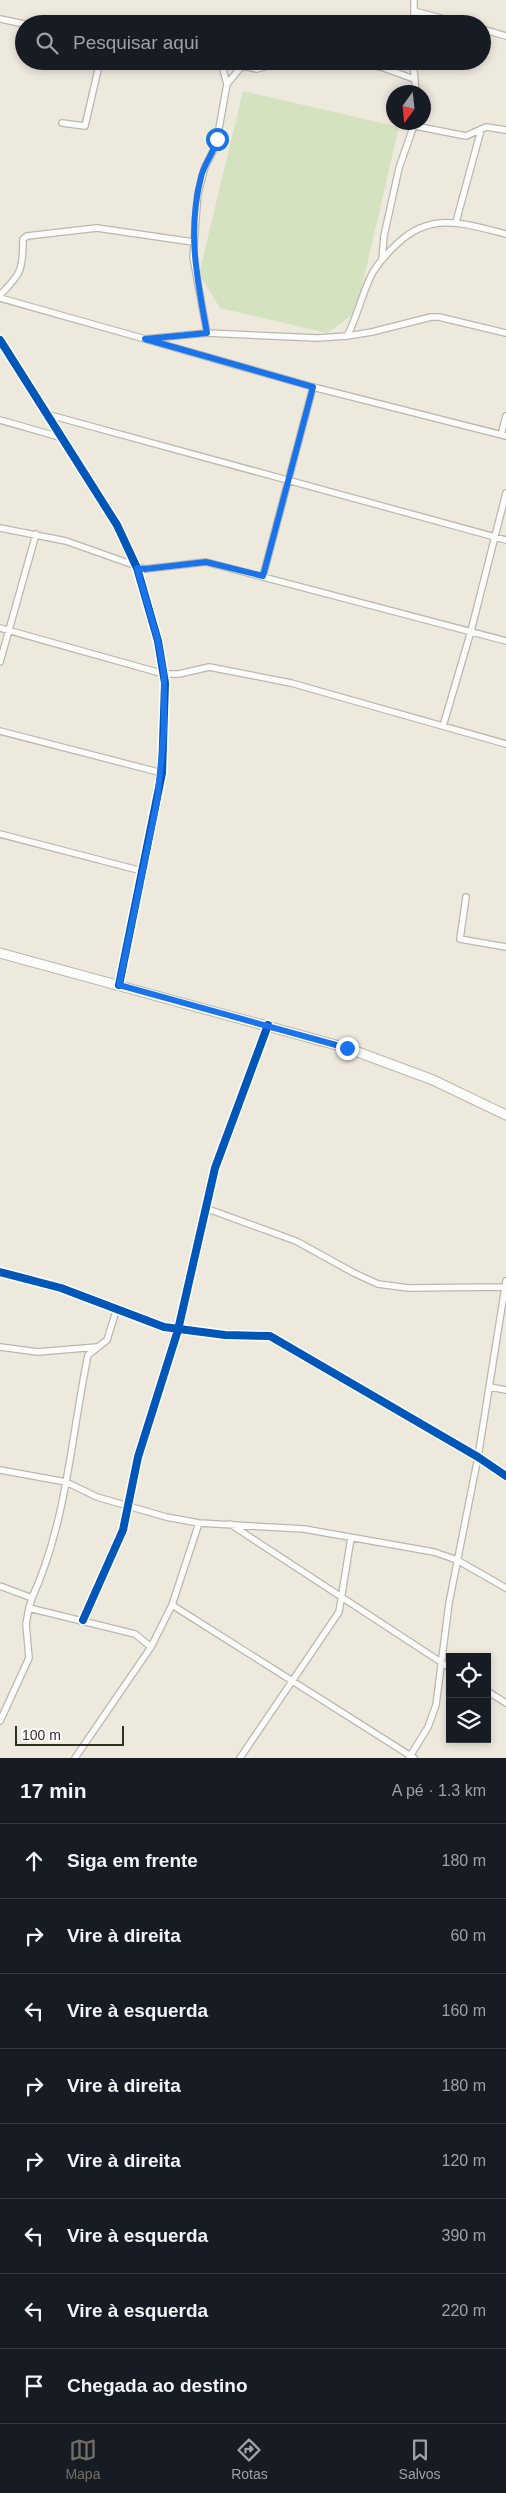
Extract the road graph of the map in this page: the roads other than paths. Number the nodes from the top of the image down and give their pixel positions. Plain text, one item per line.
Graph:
1 (414, 0) edge
2 (414, 11) junction
3 (414, 15) edge
4 (429, 15) edge
5 (0, 19) edge
6 (15, 22) edge
7 (491, 32) edge
8 (506, 36) edge
9 (98, 70) edge
10 (222, 70) edge
11 (239, 70) edge
12 (391, 70) edge
13 (414, 70) edge
14 (414, 79) junction
15 (227, 84) junction
16 (415, 85) edge
17 (62, 123) dead end
18 (431, 128) edge
19 (413, 130) edge
20 (481, 130) junction
21 (506, 130) edge
22 (456, 222) junction
23 (506, 234) edge
24 (193, 242) junction
25 (382, 259) junction
26 (0, 296) edge
27 (207, 333) junction
28 (506, 333) edge
29 (347, 336) junction
30 (145, 339) junction
31 (0, 340) edge
32 (313, 387) junction
33 (46, 414) junction
34 (506, 416) edge
35 (0, 420) edge
36 (504, 435) edge
37 (62, 438) junction
38 (290, 480) junction
39 (506, 493) edge
40 (0, 528) edge
41 (36, 534) junction
42 (495, 537) junction
43 (506, 540) edge
44 (137, 568) junction
45 (263, 576) junction
46 (0, 628) edge
47 (8, 630) junction
48 (471, 631) junction
49 (506, 641) edge
50 (0, 662) edge
51 (164, 674) junction
52 (442, 726) junction
53 (0, 731) edge
54 (506, 744) edge
55 (162, 773) junction
56 (0, 834) edge
57 (142, 871) junction
58 (466, 897) dead end
59 (506, 947) edge
60 (0, 953) edge
61 (119, 985) junction
62 (268, 1025) junction
63 (506, 1116) edge
64 (205, 1208) junction
65 (0, 1272) edge
66 (506, 1284) edge
67 (116, 1308) junction
68 (178, 1330) junction
69 (0, 1347) edge
70 (99, 1347) junction
71 (490, 1387) junction
72 (506, 1390) edge
73 (478, 1457) junction
74 (0, 1470) edge
75 (506, 1476) edge
76 (66, 1482) junction
77 (128, 1508) junction
78 (199, 1523) junction
79 (229, 1523) junction
80 (351, 1538) junction
81 (457, 1560) junction
82 (0, 1586) edge
83 (506, 1588) edge
84 (32, 1598) junction
85 (343, 1598) junction
86 (172, 1605) junction
87 (29, 1608) junction
88 (84, 1620) junction
89 (151, 1647) junction
90 (442, 1663) junction
91 (446, 1666) edge
92 (292, 1681) junction
93 (491, 1694) edge
94 (506, 1703) edge
95 (0, 1721) edge
96 (411, 1757) edge
97 (75, 1758) edge
98 (240, 1758) edge

1 - 2 street
2 - 3 street
2 - 4 street
5 - 6 street
7 - 8 street
9 - 17 street
10 - 15 street
11 - 15 street
12 - 14 street
13 - 14 street
14 - 16 street
15 - 24 street
18 - 20 street
19 - 25 street
20 - 21 street
20 - 22 street
22 - 23 street
22 - 25 street
24 - 26 street
24 - 27 street
25 - 29 street
26 - 30 street
27 - 29 street
27 - 30 street
28 - 29 street
30 - 32 street
31 - 33 street
32 - 36 street
32 - 38 street
33 - 37 street
33 - 38 street
34 - 36 street
35 - 37 street
37 - 44 street
38 - 42 street
38 - 45 street
39 - 42 street
40 - 41 street
41 - 44 street
41 - 47 street
42 - 43 street
42 - 48 street
44 - 45 street
44 - 51 street
45 - 48 street
46 - 47 street
47 - 50 street
47 - 51 street
48 - 49 street
48 - 52 street
51 - 52 street
51 - 55 street
52 - 54 street
53 - 55 street
55 - 57 street
56 - 57 street
57 - 61 street
58 - 59 street
60 - 61 main road
61 - 62 main road
62 - 63 main road
62 - 64 street
64 - 66 street
64 - 68 street
65 - 67 street
66 - 71 street
67 - 68 street
67 - 70 street
68 - 73 street
68 - 77 street
69 - 70 street
70 - 76 street
71 - 72 street
71 - 73 street
73 - 75 street
73 - 81 street
74 - 76 street
76 - 77 street
76 - 84 street
77 - 78 street
77 - 88 street
78 - 79 street
78 - 86 street
79 - 80 street
79 - 85 street
80 - 81 street
80 - 85 street
81 - 83 street
81 - 90 street
82 - 84 street
84 - 87 street
85 - 90 street
85 - 92 street
86 - 89 street
86 - 92 street
87 - 88 street
87 - 95 street
88 - 89 street
89 - 97 street
90 - 91 street
90 - 96 street
92 - 96 street
92 - 98 street
93 - 94 street

